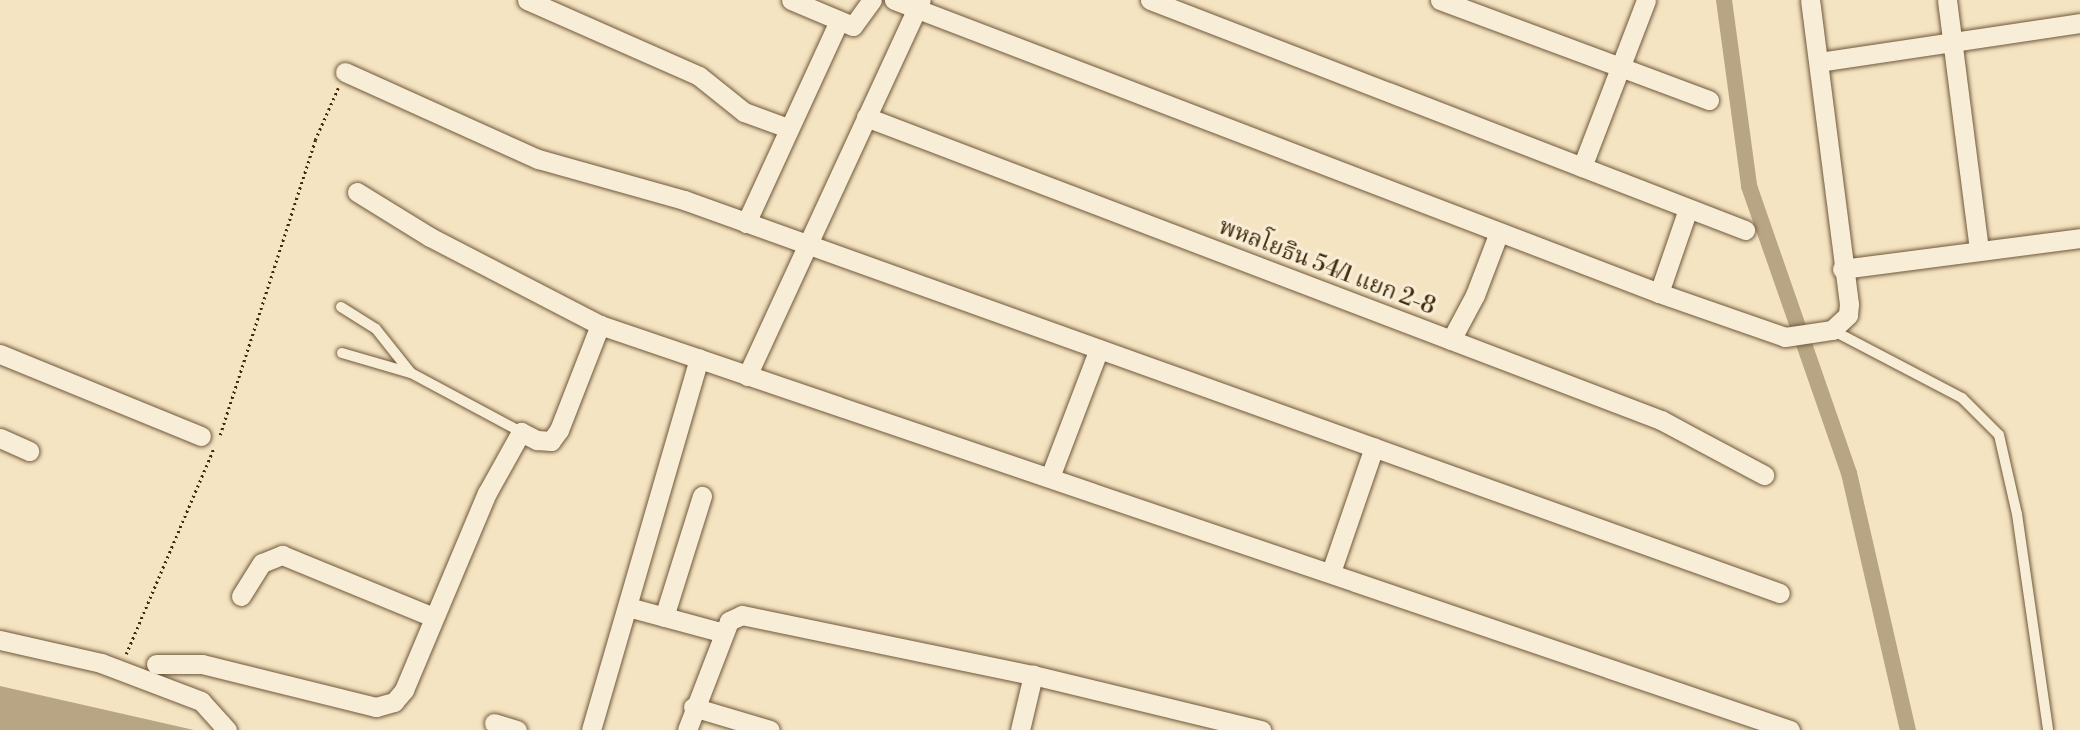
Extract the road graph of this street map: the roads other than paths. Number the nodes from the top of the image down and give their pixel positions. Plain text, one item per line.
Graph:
1 (527, 0) edge
2 (872, 0) edge
3 (894, 0) edge
4 (1150, 0) edge
5 (1440, 0) edge
6 (1646, 0) edge
7 (1810, 0) edge
8 (1947, 0) edge
9 (801, 2) edge
10 (918, 5) edge
11 (838, 23) junction
12 (2080, 23) edge
13 (1951, 43) junction
14 (1819, 62) junction
15 (1619, 68) junction
16 (345, 72) road end
17 (1709, 100) dead end
18 (866, 117) junction
19 (788, 128) junction
20 (1582, 167) junction
21 (358, 192) dead end
22 (1688, 209) junction
23 (746, 223) junction
24 (1745, 230) dead end
25 (1499, 232) junction
26 (2080, 238) edge
27 (807, 245) junction
28 (1979, 251) junction
29 (1842, 269) junction
30 (1659, 293) junction
31 (341, 307) dead end
32 (600, 325) junction
33 (1823, 332) junction
34 (1451, 340) junction
35 (1100, 349) junction
36 (342, 353) dead end
37 (0, 354) edge
38 (699, 358) junction
39 (411, 373) junction
40 (747, 376) junction
41 (521, 432) junction
42 (201, 436) dead end
43 (0, 438) edge
44 (1374, 447) junction
45 (29, 451) dead end
46 (1764, 475) dead end
47 (1050, 477) junction
48 (702, 496) dead end
49 (1331, 572) junction
50 (1780, 593) dead end
51 (241, 596) dead end
52 (628, 607) junction
53 (433, 617) junction
54 (664, 617) junction
55 (724, 633) junction
56 (0, 640) edge
57 (156, 664) dead end
58 (1033, 675) junction
59 (693, 707) junction
60 (494, 723) dead end
61 (596, 729) edge
62 (227, 730) edge
63 (517, 730) edge
64 (687, 730) edge
65 (770, 730) edge
66 (1020, 730) edge
67 (1261, 730) edge
68 (1790, 730) edge
69 (2048, 730) edge

1 - 19 street
2 - 11 street
3 - 10 street
4 - 20 street
5 - 15 street
6 - 15 street
7 - 14 street
8 - 13 street
9 - 11 street
10 - 18 street
10 - 25 street
11 - 19 street
12 - 13 street
13 - 14 street
13 - 28 street
14 - 29 street
15 - 17 street
15 - 20 street
16 - 23 street
18 - 27 street
18 - 34 street, พหลโยธิน 54/1 แยก 2-8
19 - 23 street
20 - 22 street
21 - 32 street
22 - 24 street
22 - 30 street
23 - 27 street
25 - 30 street
25 - 34 street
26 - 28 street
27 - 35 street
27 - 40 street
28 - 29 street
29 - 33 street
30 - 33 street
31 - 39 lane
32 - 38 street
32 - 41 street
33 - 69 lane
34 - 46 street, พหลโยธิน 54/1 แยก 2-8
35 - 44 street
35 - 47 street
36 - 39 lane
37 - 42 street
38 - 40 street
38 - 52 street
39 - 41 lane
40 - 47 street
41 - 53 street
43 - 45 street
44 - 49 street
44 - 50 street
47 - 49 street
48 - 54 street
49 - 68 street
51 - 53 street
52 - 54 street
52 - 61 street
53 - 57 street
54 - 55 street
55 - 58 street
55 - 59 street
56 - 62 street
58 - 66 street
58 - 67 street
59 - 64 street
59 - 65 street
60 - 63 street

